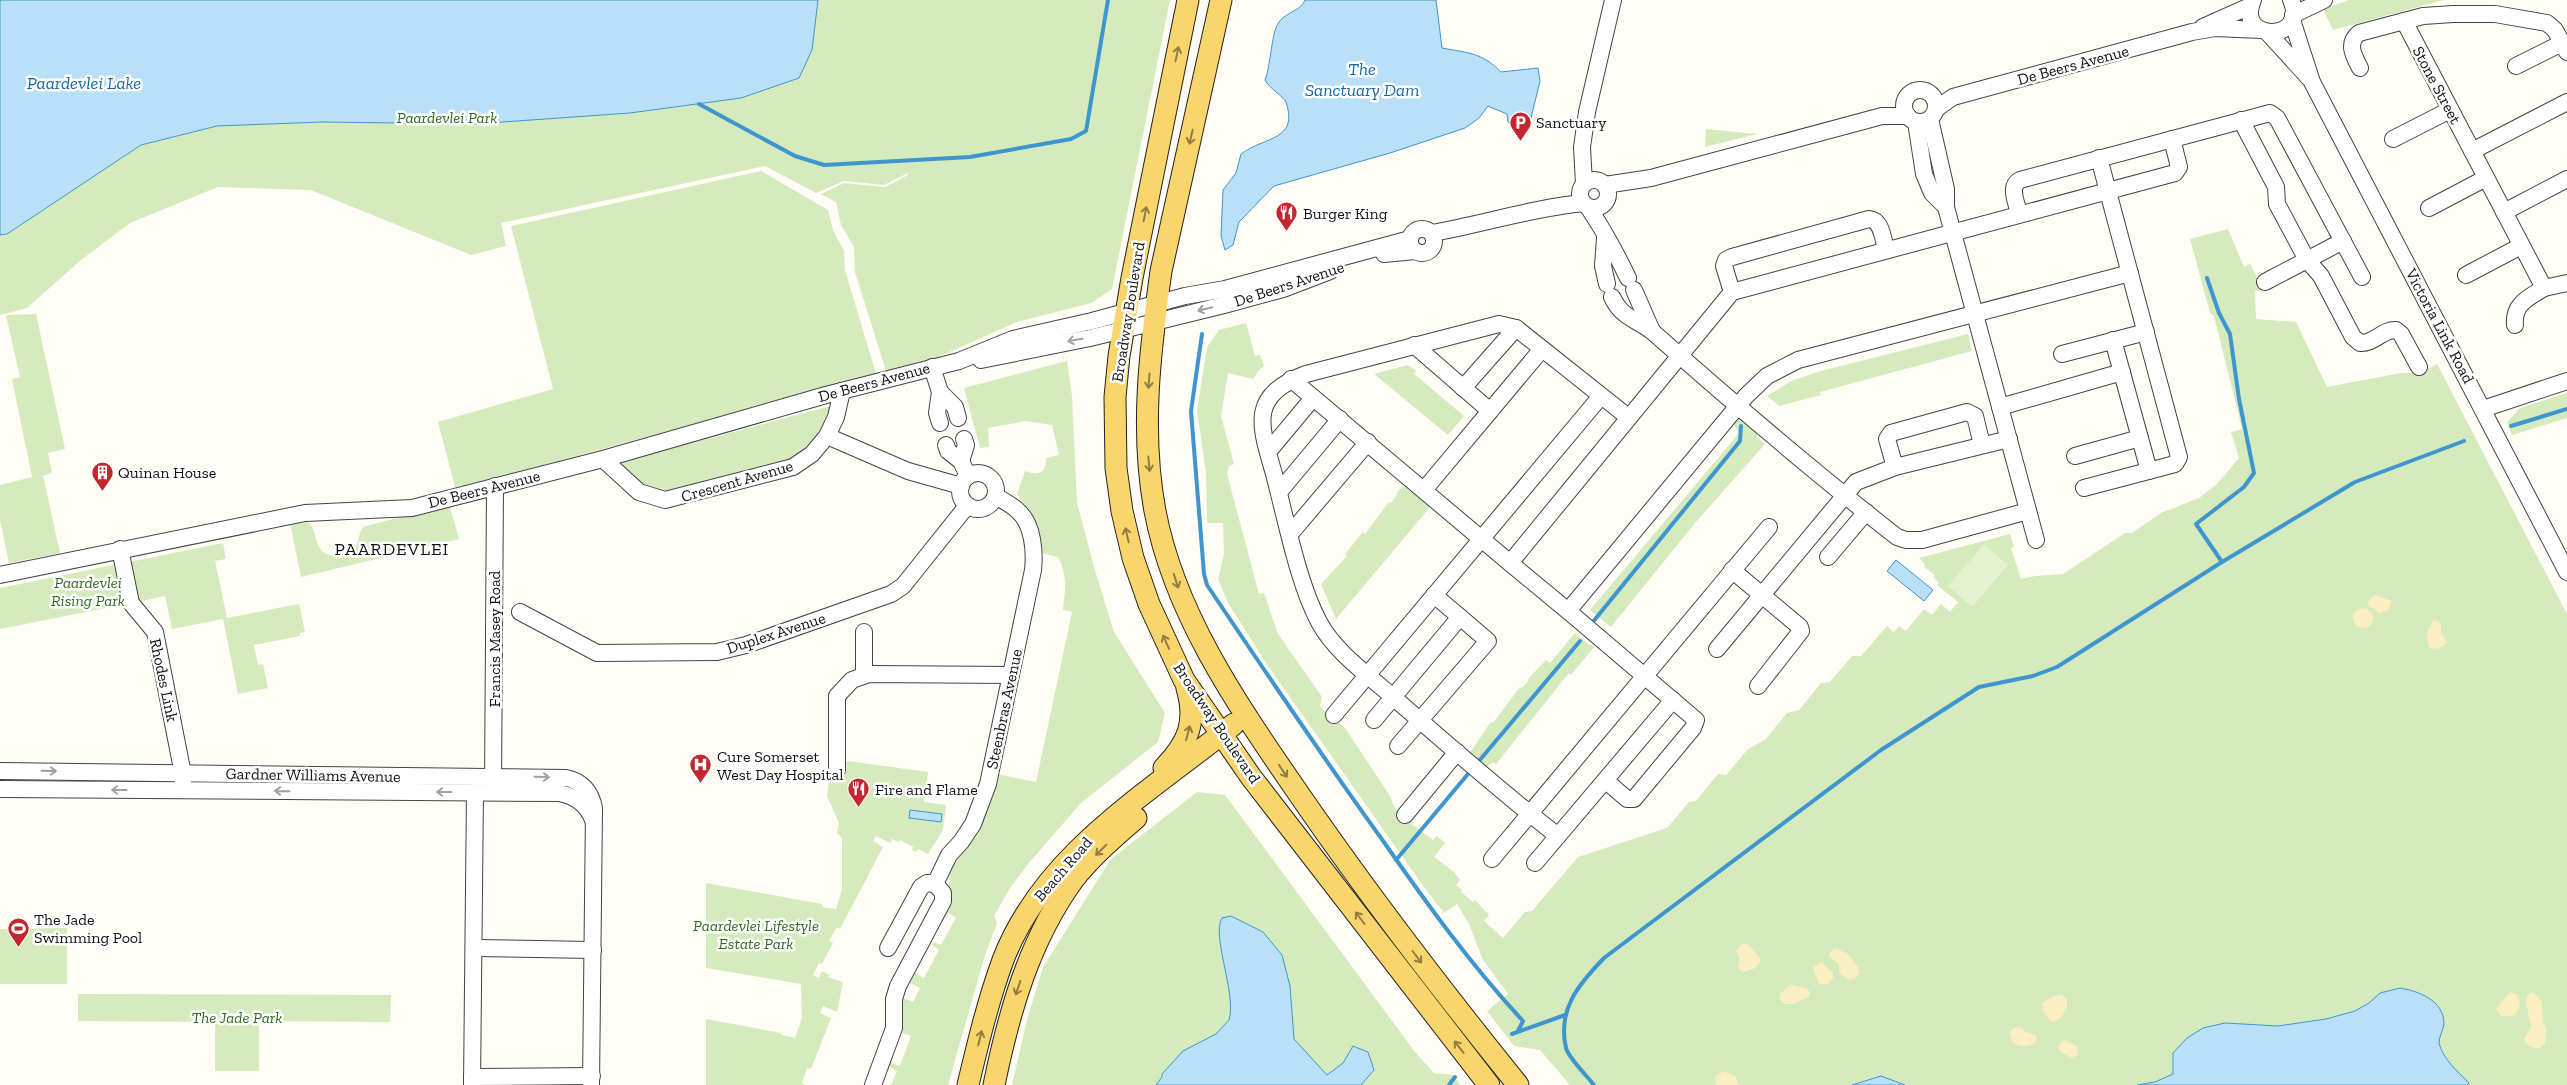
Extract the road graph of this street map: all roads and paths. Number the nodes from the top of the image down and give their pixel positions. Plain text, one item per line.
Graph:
1 (1188, 0) edge
2 (1221, 0) edge
3 (1613, 0) edge
4 (2324, 0) edge
5 (2251, 3) edge
6 (2292, 12) edge
7 (2404, 21) junction
8 (2265, 31) junction
9 (2192, 32) junction
10 (2565, 47) edge
11 (2516, 66) dead end
12 (2360, 68) dead end
13 (2312, 82) junction
14 (1930, 93) junction
15 (1953, 97) junction
16 (2567, 102) edge
17 (2450, 110) junction
18 (1919, 114) junction
19 (2241, 120) junction
20 (2172, 139) junction
21 (2393, 139) dead end
22 (2472, 151) junction
23 (2099, 158) junction
24 (2486, 178) junction
25 (2565, 184) edge
26 (2108, 190) junction
27 (1594, 194) junction
28 (2428, 208) dead end
29 (2504, 212) junction
30 (2019, 214) junction
31 (1953, 232) junction
32 (1604, 233) junction
33 (2343, 241) junction
34 (1412, 245) junction
35 (2521, 246) junction
36 (1886, 250) junction
37 (2306, 260) junction
38 (2130, 273) junction
39 (2466, 275) dead end
40 (2362, 277) dead end
41 (2265, 282) dead end
42 (2567, 283) edge
43 (2544, 288) junction
44 (1732, 292) junction
45 (1156, 312) junction
46 (1975, 314) junction
47 (1124, 321) junction
48 (2514, 325) dead end
49 (1516, 328) junction
50 (1652, 331) junction
51 (2146, 332) junction
52 (2113, 340) junction
53 (1414, 345) junction
54 (1542, 349) junction
55 (2062, 354) dead end
56 (1678, 356) junction
57 (932, 367) junction
58 (2419, 367) dead end
59 (2122, 372) junction
60 (1291, 379) junction
61 (2567, 381) edge
62 (1463, 388) junction
63 (842, 391) junction
64 (940, 392) junction
65 (1601, 396) junction
66 (1313, 398) junction
67 (1738, 406) junction
68 (2000, 407) junction
69 (2483, 409) junction
70 (1490, 411) junction
71 (1628, 417) junction
72 (958, 418) dead end
73 (1340, 419) junction
74 (940, 423) dead end
75 (827, 436) junction
76 (2140, 438) junction
77 (964, 439) dead end
78 (2009, 439) junction
79 (1368, 442) junction
80 (946, 445) dead end
81 (1982, 445) junction
82 (1268, 452) junction
83 (2075, 456) dead end
84 (603, 459) junction
85 (961, 461) junction
86 (1895, 467) junction
87 (2149, 471) junction
88 (964, 481) junction
89 (495, 486) junction
90 (2084, 488) dead end
91 (1424, 490) junction
92 (1279, 492) junction
93 (1844, 495) junction
94 (996, 496) junction
95 (967, 506) junction
96 (2028, 511) junction
97 (1866, 512) junction
98 (1769, 527) dead end
99 (1290, 534) junction
100 (1482, 538) junction
101 (2036, 540) dead end
102 (120, 549) junction
103 (1828, 557) dead end
104 (1510, 562) junction
105 (1732, 570) junction
106 (2567, 572) edge
107 (0, 575) edge
108 (1434, 595) junction
109 (1762, 595) junction
110 (1568, 611) junction
111 (520, 612) dead end
112 (1460, 617) junction
113 (864, 632) dead end
114 (1717, 650) dead end
115 (864, 675) junction
116 (1012, 675) junction
117 (1367, 675) junction
118 (1645, 676) junction
119 (1184, 680) junction
120 (1758, 686) dead end
121 (1393, 697) junction
122 (1673, 700) junction
123 (1334, 715) dead end
124 (1374, 720) dead end
125 (1420, 721) junction
126 (1251, 723) junction
127 (1227, 740) junction
128 (1398, 746) dead end
129 (1457, 752) junction
130 (837, 770) dead end
131 (0, 771) edge
132 (1606, 781) junction
133 (183, 782) junction
134 (493, 785) junction
135 (1153, 788) junction
136 (0, 789) edge
137 (474, 792) junction
138 (1405, 814) dead end
139 (1530, 814) junction
140 (1558, 836) junction
141 (1492, 859) dead end
142 (1535, 863) dead end
143 (935, 884) junction
144 (474, 948) junction
145 (888, 948) dead end
146 (593, 950) junction
147 (592, 1080) edge
148 (472, 1081) edge
149 (873, 1085) edge
150 (968, 1085) edge
151 (994, 1085) edge
152 (1489, 1085) edge
153 (1518, 1085) edge

47 -> 1 main road, Broadway Boulevard
2 -> 45 main road, Broadway Boulevard
3 - 27 street
4 - 6 street
5 - 8 street, Victoria Link Road
5 - 9 street, De Beers Avenue
6 - 8 street
6 - 13 street, Victoria Link Road
7 - 10 street
7 - 12 street
7 - 17 street, Stone Street
8 - 9 street, De Beers Avenue
8 - 13 street, Victoria Link Road
9 - 15 street, De Beers Avenue
10 - 11 street
13 - 69 street, Victoria Link Road
14 - 15 street, De Beers Avenue
14 - 18 street
14 - 18 street, De Beers Avenue
15 - 18 street, De Beers Avenue
16 - 22 street
17 - 21 street
17 - 22 street, Stone Street
18 - 27 street
18 - 31 street
19 - 20 street
19 - 33 street
19 - 37 street
20 - 23 street
20 - 26 street
22 - 24 street, Stone Street
23 - 26 street
23 - 30 street
24 - 28 street
24 - 29 street, Stone Street
25 - 29 street
26 - 30 street
26 - 38 street
27 - 32 street
27 - 34 street
29 - 35 street, Stone Street
30 - 31 street
31 - 36 street
31 - 46 street
32 - 50 street
32 - 50 street
33 - 37 street
33 - 40 street
34 -> 45 street, De Beers Avenue
34 - 45 street, De Beers Avenue
35 - 39 street
35 - 43 street, Stone Street
36 - 44 street
36 - 44 street
37 - 41 street
37 - 58 street
38 - 46 street
38 - 51 street
42 - 43 street
43 - 48 street
44 - 56 street
45 - 47 street, De Beers Avenue
45 -> 126 main road, Broadway Boulevard
46 - 67 street
46 - 68 street
47 - 57 street, De Beers Avenue
119 -> 47 main road, Broadway Boulevard
49 - 53 street
49 - 54 street
49 - 62 street
50 - 56 street
51 - 52 street
51 - 87 street
52 - 55 street
52 - 59 street
53 - 60 street
53 - 62 street
54 - 65 street
54 - 70 street
56 - 67 street
56 - 71 street
57 - 63 street, De Beers Avenue
57 - 64 street
59 - 68 street
59 - 76 street
60 - 66 street
60 - 82 street
61 - 69 street
62 - 70 street
63 - 75 street, Crescent Avenue
63 - 84 street, De Beers Avenue
64 - 72 street
64 - 74 street
65 - 71 street
65 - 100 street
66 - 73 street
66 - 82 street
67 - 93 street
67 - 110 street
68 - 78 street
69 - 106 street, Victoria Link Road
70 - 91 street
71 - 104 street
73 - 79 street
73 - 92 street
75 - 84 street, Crescent Avenue
75 - 88 street
76 - 83 street
76 - 87 street
77 - 85 street
78 - 81 street
78 - 96 street
79 - 91 street
79 - 99 street
80 - 85 street
81 - 86 street
81 - 86 street
82 - 92 street
84 - 89 street, De Beers Avenue
85 - 88 street
86 - 93 street
87 - 90 street
88 - 94 street
88 - 95 street
89 - 102 street, De Beers Avenue
89 - 134 street, Francis Masey Road
91 - 100 street
92 - 99 street
93 - 97 street
93 - 109 street
94 - 95 street
94 - 116 street, Steenbras Avenue
95 - 111 street, Duplex Avenue
96 - 97 street
96 - 101 street
97 - 103 street
98 - 105 street
99 - 117 street
100 - 104 street
100 - 108 street
102 - 107 street, De Beers Avenue
102 - 133 street, Rhodes Link
104 - 110 street
105 - 109 street
105 - 118 street
108 - 112 street
108 - 117 street
109 - 114 street
109 - 120 street
110 - 118 street
112 - 121 street
112 - 125 street
113 - 115 street
115 - 116 street
115 - 130 street
116 - 143 street, Steenbras Avenue
117 - 121 street
117 - 123 street
118 - 122 street
118 - 139 street
119 - 127 main road, Broadway Boulevard
135 -> 119 main road
121 - 124 street
121 - 125 street
122 - 132 street
122 - 132 street
125 - 128 street
125 - 129 street
126 - 127 main road, Beach Road
126 -> 153 main road, Broadway Boulevard
127 - 135 main road, Beach Road
127 -> 151 main road, Beach Road
152 -> 127 main road, Broadway Boulevard
129 - 138 street
129 - 139 street
131 -> 133 street, Gardner Williams Avenue
132 - 140 street
133 - 134 street, Gardner Williams Avenue
133 -> 136 street, Gardner Williams Avenue
137 -> 133 street, Gardner Williams Avenue
134 - 137 street, Gardner Williams Avenue
134 - 146 street, Gardner Williams Avenue
150 -> 135 main road, Beach Road
137 - 144 street
139 - 140 street
139 - 141 street
140 - 142 street
143 - 145 street
143 - 149 street
144 - 146 street
144 - 148 street
146 - 147 street, Gardner Williams Avenue
147 - 148 street

